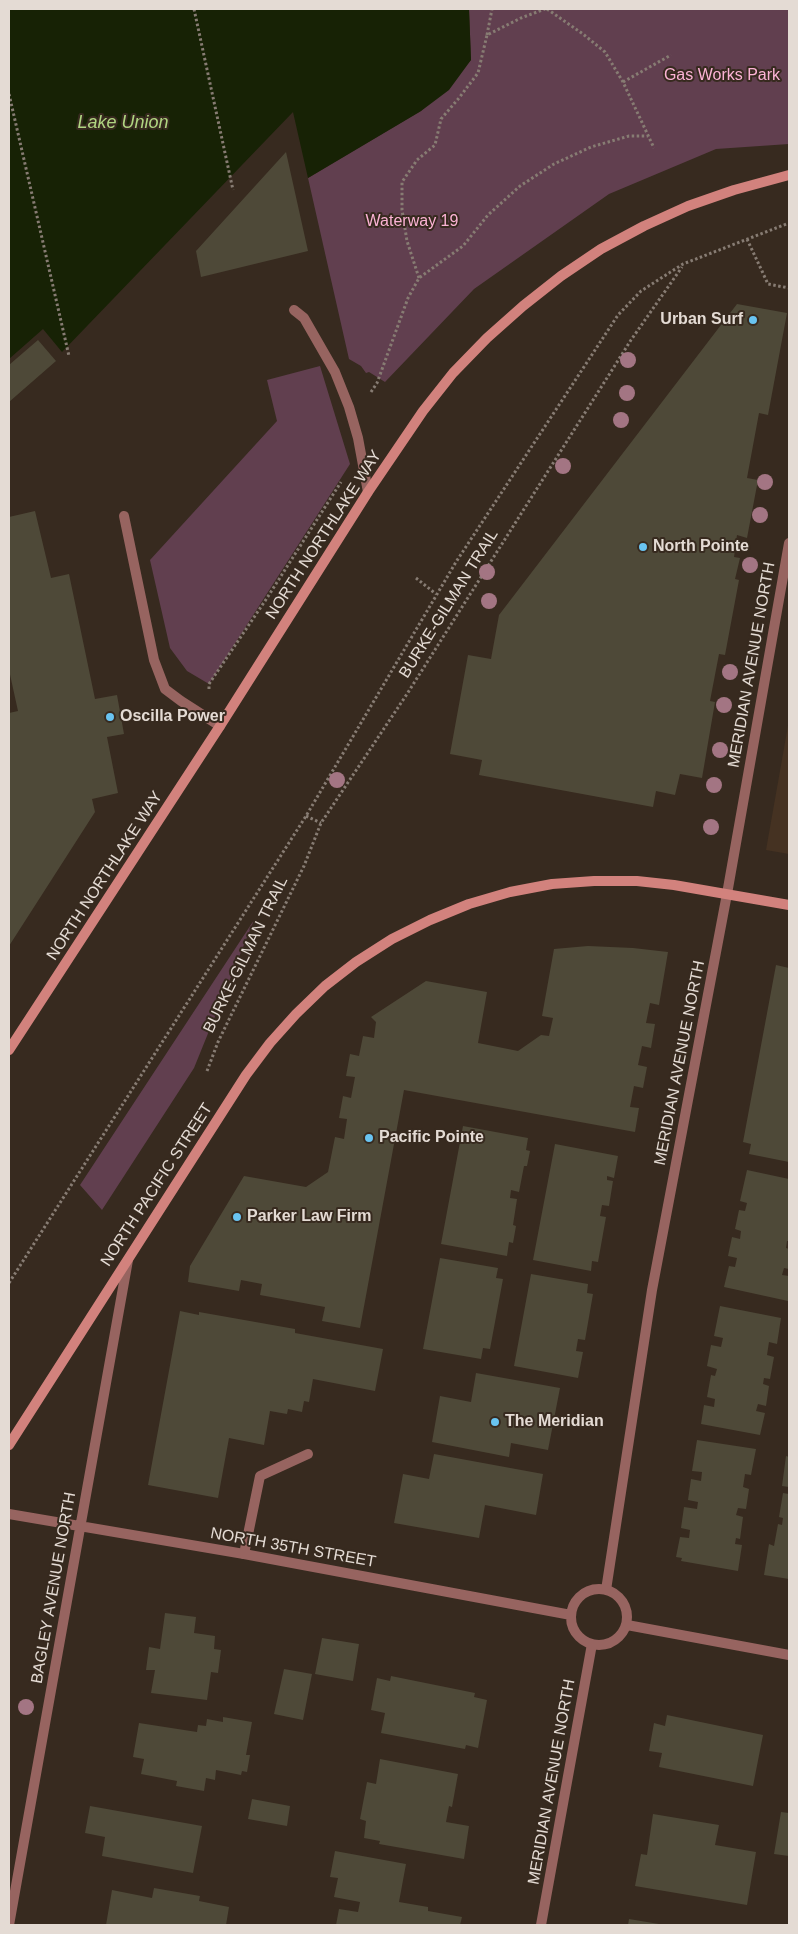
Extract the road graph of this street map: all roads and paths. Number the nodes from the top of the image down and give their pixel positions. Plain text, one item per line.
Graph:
1 (194, 9) edge
2 (492, 9) edge
3 (546, 9) edge
4 (487, 35) junction
5 (671, 55) dead end
6 (623, 82) junction
7 (9, 94) edge
8 (648, 136) junction
9 (654, 148) dead end
10 (789, 175) edge
11 (233, 190) dead end
12 (789, 223) edge
13 (747, 239) junction
14 (683, 264) junction
15 (419, 278) junction
16 (789, 288) edge
17 (294, 310) dead end
18 (69, 356) dead end
19 (370, 394) dead end
20 (341, 482) dead end
21 (368, 492) junction
22 (124, 516) dead end
23 (789, 543) edge
24 (416, 578) dead end
25 (436, 594) junction
26 (209, 690) dead end
27 (220, 726) junction
28 (306, 816) junction
29 (321, 823) junction
30 (727, 894) junction
31 (789, 905) edge
32 (9, 1050) edge
33 (207, 1071) dead end
34 (129, 1256) junction
35 (9, 1283) edge
36 (9, 1445) edge
37 (308, 1454) dead end
38 (9, 1514) edge
39 (80, 1526) junction
40 (244, 1554) junction
41 (606, 1590) junction
42 (571, 1615) junction
43 (627, 1625) junction
44 (592, 1644) junction
45 (789, 1655) edge
46 (9, 1925) edge
47 (542, 1925) edge

1 - 11 path
2 - 4 path
3 - 4 path
3 - 6 path
4 - 15 path
5 - 6 path
6 - 8 path
7 - 18 path
8 - 9 path
8 - 15 path
10 - 21 street, NORTH NORTHLAKE WAY
12 - 13 path
13 - 14 path
13 - 16 path
14 - 25 path
14 - 29 path, BURKE-GILMAN TRAIL
15 - 19 path
17 - 21 street
20 - 26 path
21 - 27 street, NORTH NORTHLAKE WAY
22 - 27 street
23 - 30 street, MERIDIAN AVENUE NORTH
24 - 25 path
25 - 28 path
27 - 32 street, NORTH NORTHLAKE WAY
28 - 29 path
28 - 35 path
29 - 33 path, BURKE-GILMAN TRAIL
30 - 31 street, NORTH PACIFIC STREET
30 - 34 street, NORTH PACIFIC STREET
30 - 41 street, MERIDIAN AVENUE NORTH
34 - 36 street, NORTH PACIFIC STREET
34 - 39 street, BAGLEY AVENUE NORTH
37 - 40 street
38 - 39 street, NORTH 35TH STREET
39 - 40 street, NORTH 35TH STREET
39 - 46 street, BAGLEY AVENUE NORTH
40 - 42 street, NORTH 35TH STREET
41 - 42 street
41 - 43 street
42 - 44 street
43 - 44 street
43 - 45 street
44 - 47 street, MERIDIAN AVENUE NORTH

